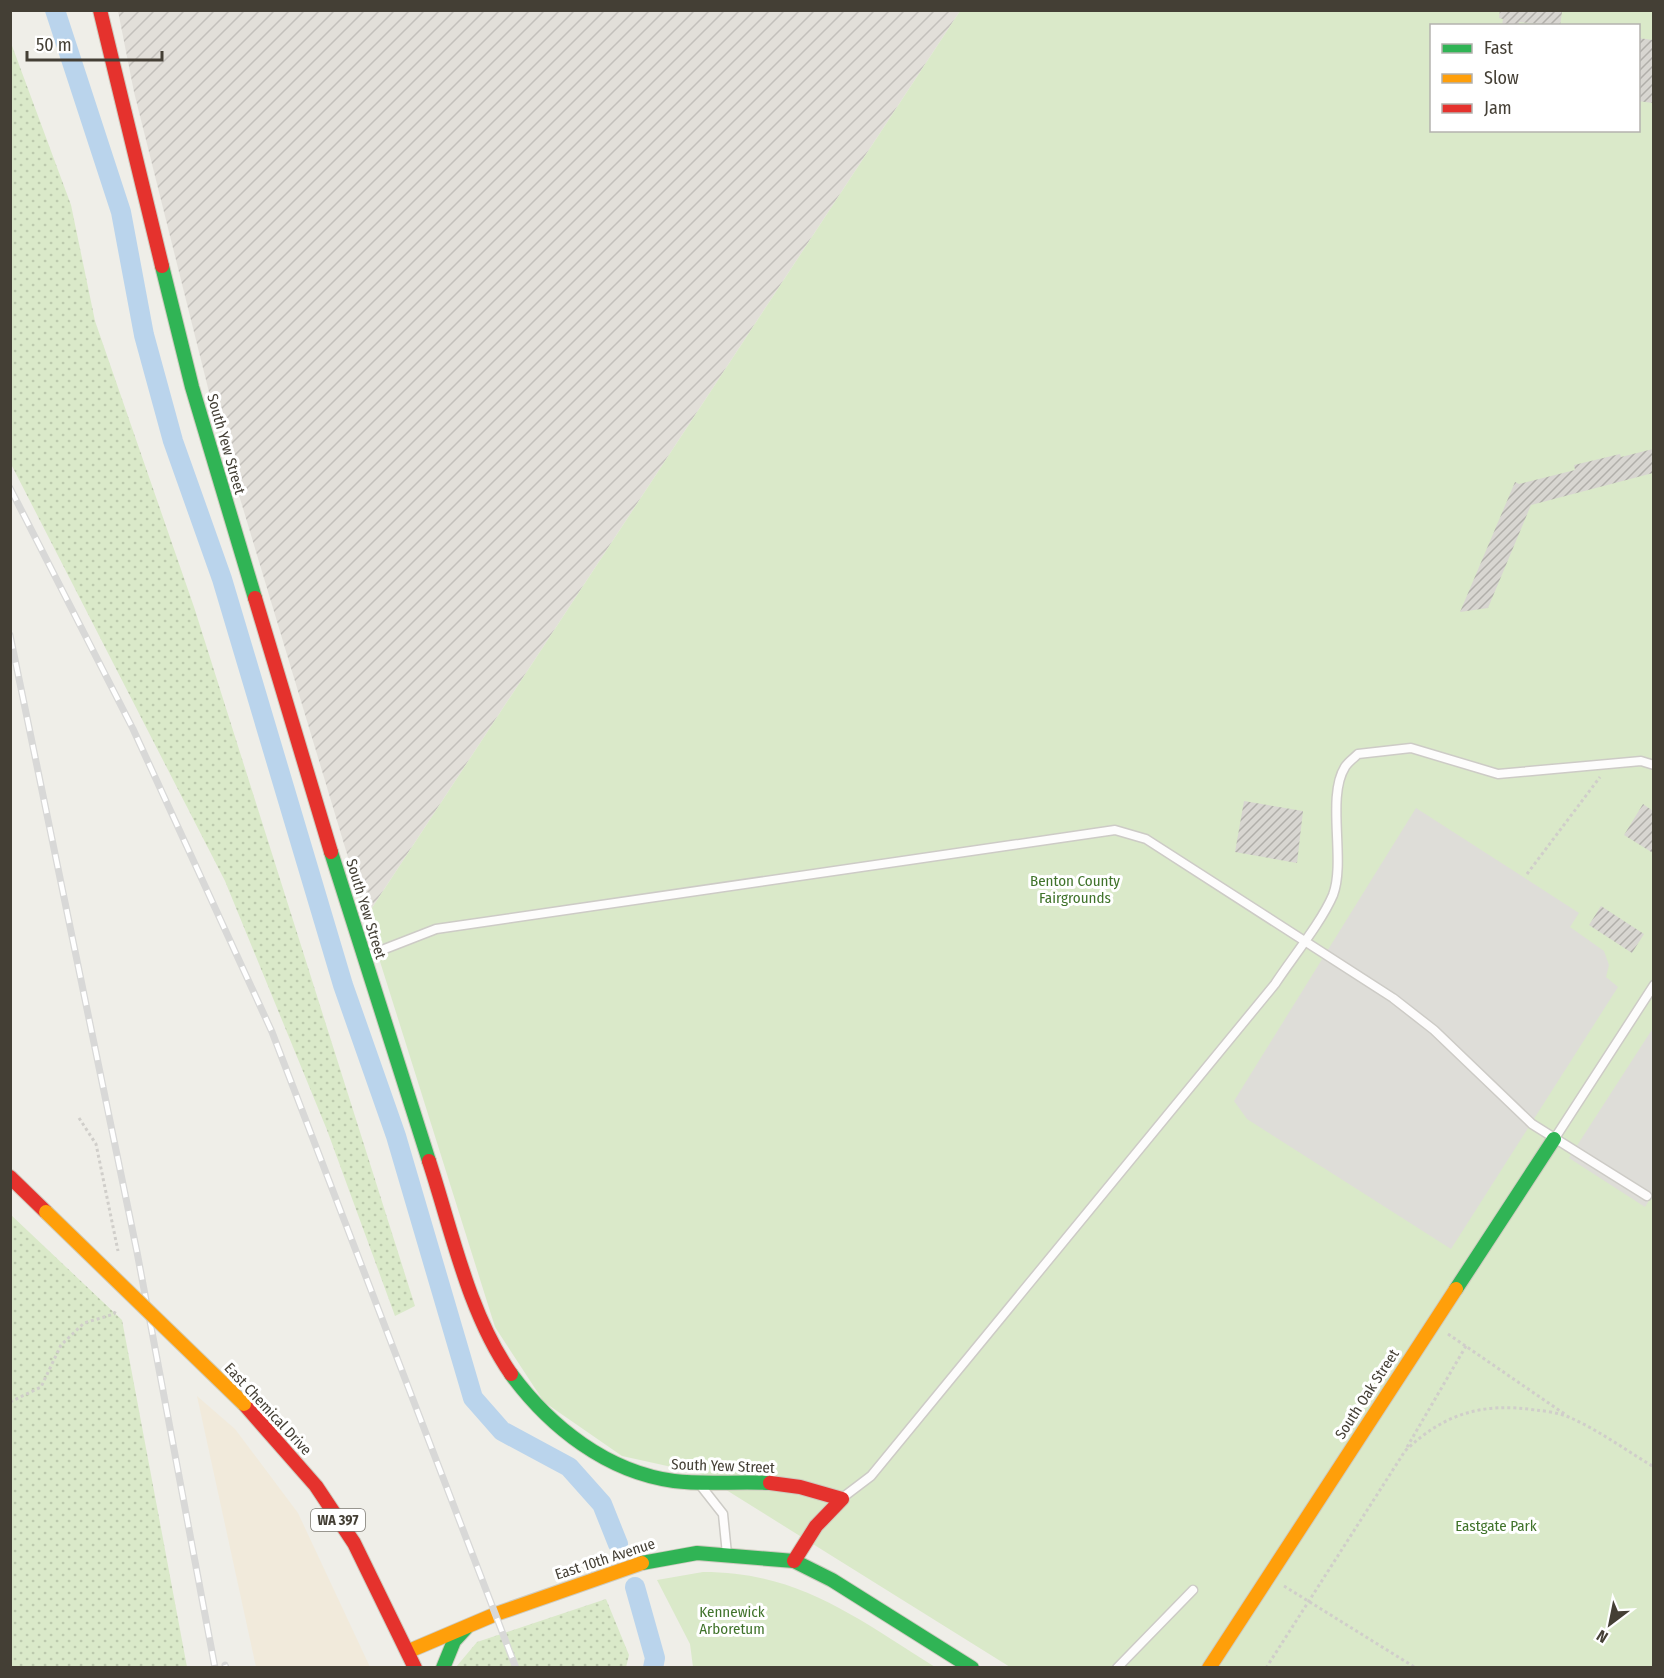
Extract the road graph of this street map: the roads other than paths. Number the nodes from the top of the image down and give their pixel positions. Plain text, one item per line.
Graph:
1 (100, 10) edge
2 (1653, 765) edge
3 (1304, 941) junction
4 (363, 957) junction
5 (1653, 985) edge
6 (1554, 1138) junction
7 (10, 1177) edge
8 (1647, 1196) dead end
9 (699, 1483) junction
10 (842, 1498) junction
11 (727, 1554) junction
12 (794, 1562) junction
13 (1192, 1590) dead end
14 (469, 1625) junction
15 (409, 1651) junction
16 (415, 1668) edge
17 (443, 1668) edge
18 (972, 1668) edge
19 (1117, 1668) edge
20 (1209, 1668) edge

1 - 4 street, South Yew Street
2 - 3 lane
3 - 4 lane
3 - 6 lane
3 - 10 lane
4 - 9 street, South Yew Street
5 - 6 lane
6 - 8 lane
6 - 20 street, South Oak Street
7 - 15 street, East Chemical Drive / WA 397, bridge
9 - 10 street, South Yew Street
9 - 11 lane
10 - 12 street
11 - 12 street, East 10th Avenue
11 - 14 street, East 10th Avenue
12 - 18 street, East 10th Avenue
13 - 19 lane
14 - 15 street, East 10th Avenue
14 - 17 street
15 - 16 street, East Chemical Drive / WA 397

